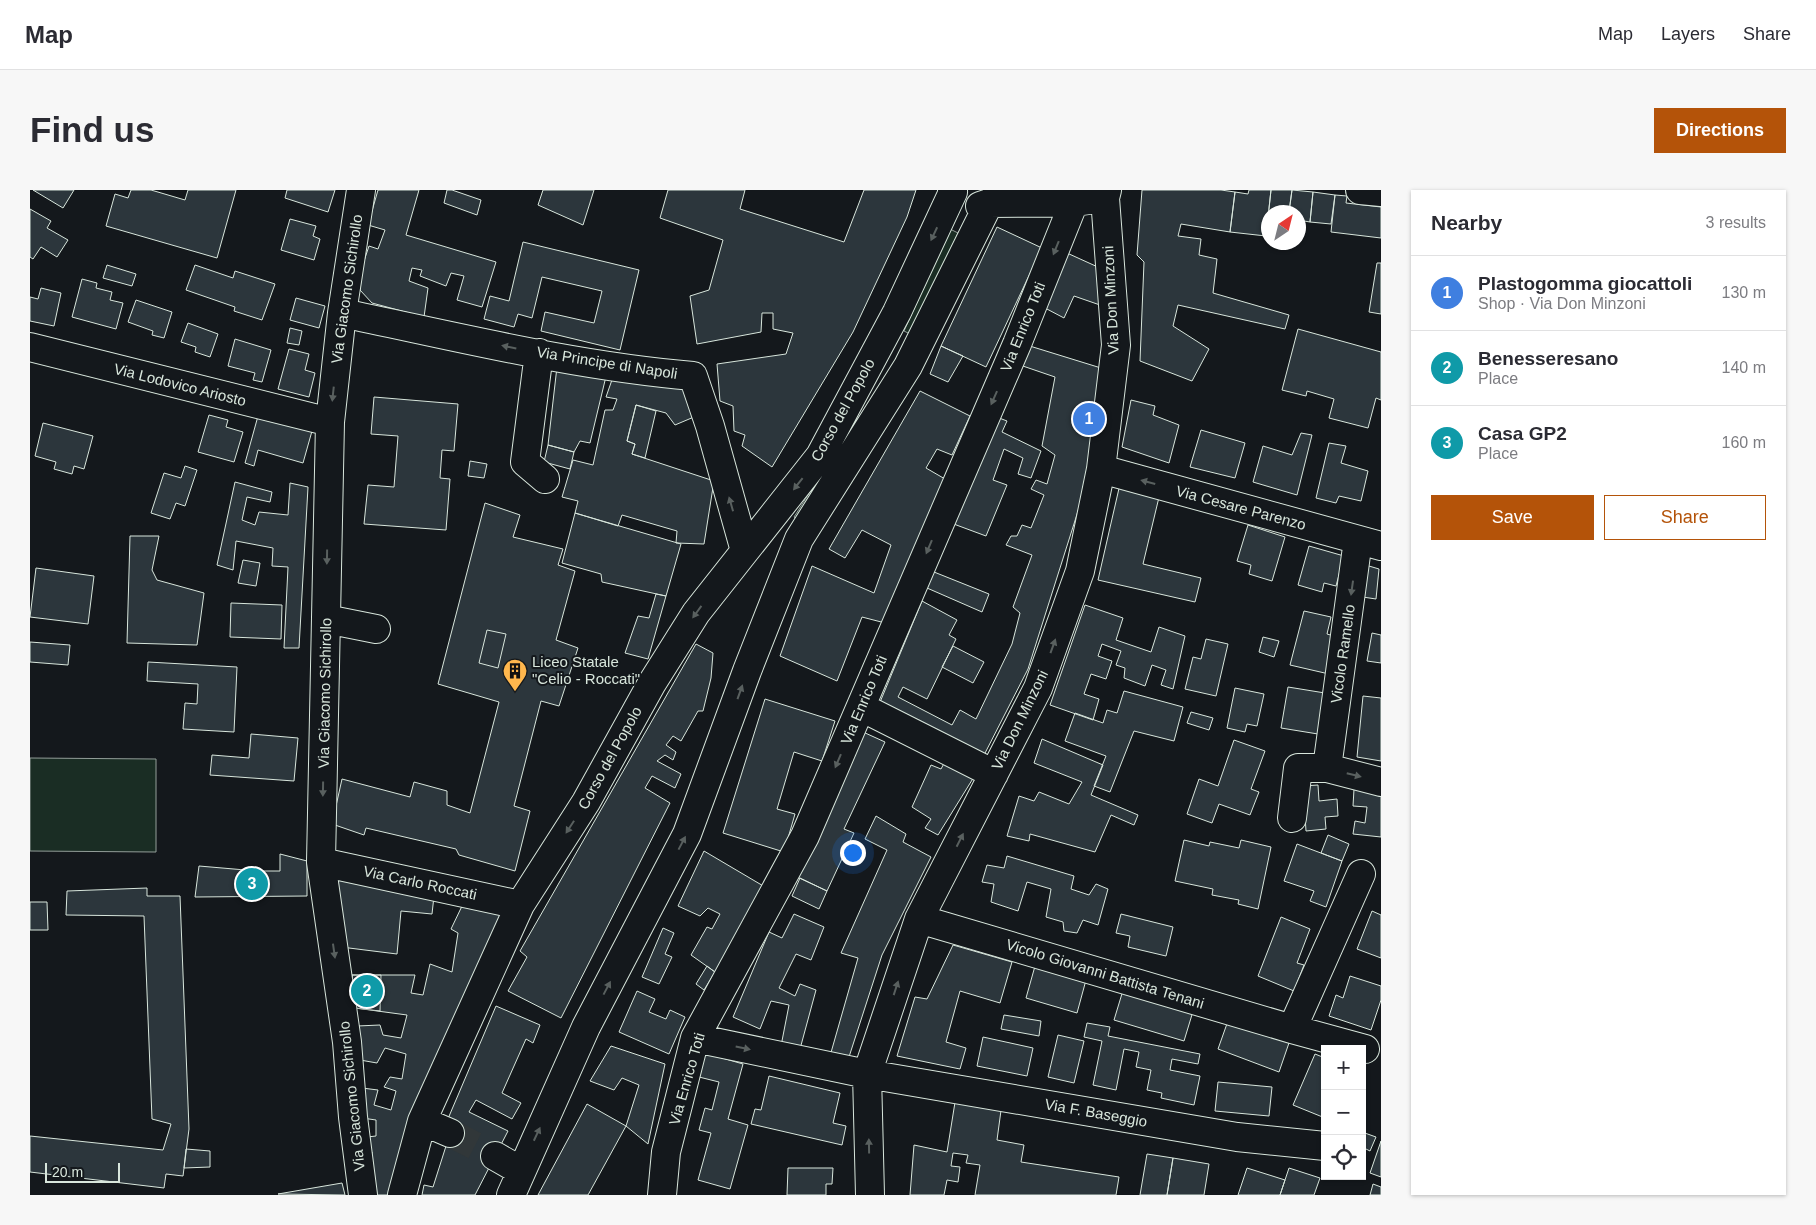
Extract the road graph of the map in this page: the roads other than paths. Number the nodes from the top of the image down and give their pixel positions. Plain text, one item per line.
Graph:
1 (361, 190) edge
2 (1360, 190) edge
3 (953, 191) edge
4 (1381, 192) edge
5 (1106, 194) edge
6 (995, 196) edge
7 (1074, 202) junction
8 (342, 313) junction
9 (30, 347) edge
10 (539, 354) junction
11 (330, 422) junction
12 (1101, 469) junction
13 (545, 479) dead end
14 (1370, 543) edge
15 (744, 551) junction
16 (326, 619) junction
17 (376, 628) dead end
18 (861, 707) junction
19 (1327, 768) junction
20 (994, 774) junction
21 (1381, 782) edge
22 (1292, 818) dead end
23 (321, 862) junction
24 (1361, 874) dead end
25 (520, 905) junction
26 (919, 919) junction
27 (1292, 1029) junction
28 (695, 1038) junction
29 (1350, 1045) edge
30 (868, 1074) junction
31 (422, 1121) junction
32 (450, 1133) tunnel mouth
33 (1321, 1146) edge
34 (495, 1156) tunnel mouth
35 (516, 1183) edge
36 (363, 1195) edge
37 (402, 1195) edge
38 (662, 1195) edge
39 (870, 1195) edge

1 - 8 street, Via Giacomo Sichirollo
2 - 4 street
3 - 6 street
3 -> 15 street, Corso del Popolo
5 - 7 street
5 - 12 street, Via Don Minzoni
6 - 7 street
35 -> 6 street, Corso del Popolo
7 -> 18 street, Via Enrico Toti
10 -> 8 street, Via Principe di Napoli
8 -> 11 street, Via Giacomo Sichirollo
9 - 11 street, Via Lodovico Ariosto
10 - 13 street
15 -> 10 street, Via Principe di Napoli
11 -> 16 street, Via Giacomo Sichirollo
14 -> 12 street, Via Cesare Parenzo
20 -> 12 street, Via Don Minzoni
14 -> 19 street, Vicolo Ramello
15 -> 25 street, Corso del Popolo
16 - 17 street
16 -> 23 street, Via Giacomo Sichirollo
18 - 20 street
18 -> 28 street, Via Enrico Toti
19 -> 21 street
19 - 22 street
26 -> 20 street, Via Don Minzoni
23 - 25 street, Via Carlo Roccati
23 -> 36 street, Via Giacomo Sichirollo
24 - 27 street
25 - 31 street, Corso del Popolo
26 - 27 street, Vicolo Giovanni Battista Tenani
30 -> 26 street, Via Don Minzoni
27 - 29 street, Vicolo Giovanni Battista Tenani
28 -> 30 street, Via F. Baseggio
28 - 38 street, Via Enrico Toti
30 - 33 street, Via F. Baseggio
39 -> 30 street, Via Don Minzoni
31 - 32 street
31 - 37 street, Corso del Popolo
34 - 35 street

